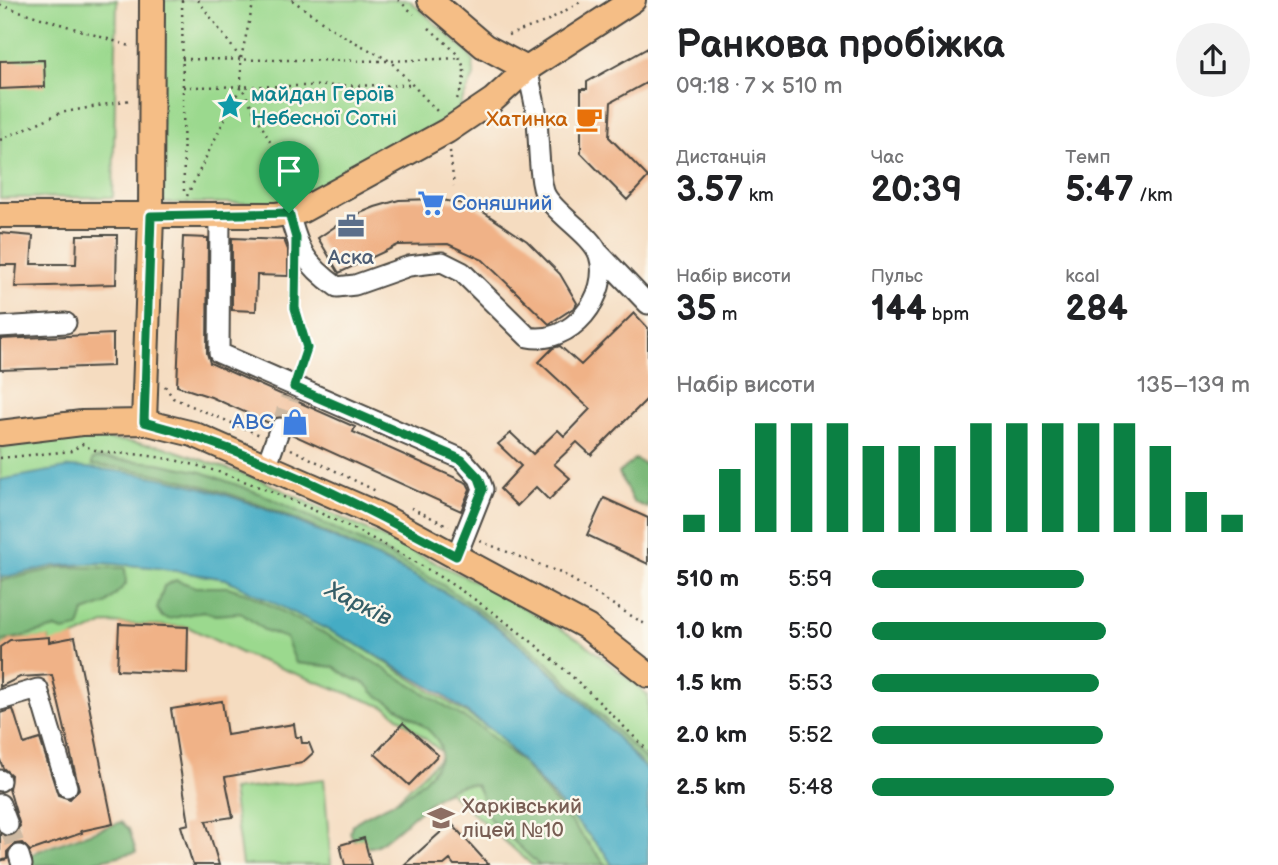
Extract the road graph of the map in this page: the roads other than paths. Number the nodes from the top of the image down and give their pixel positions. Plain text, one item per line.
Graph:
1 (152, 0) edge
2 (430, 0) edge
3 (633, 0) edge
4 (527, 69) junction
5 (294, 205) junction
6 (0, 215) edge
7 (220, 215) junction
8 (151, 216) junction
9 (598, 253) junction
10 (648, 304) edge
11 (66, 323) dead end
12 (0, 327) edge
13 (144, 422) junction
14 (0, 433) edge
15 (277, 435) tunnel mouth
16 (267, 464) junction
17 (460, 545) junction
18 (648, 675) edge
19 (0, 700) edge
20 (67, 787) dead end
21 (0, 804) edge
22 (8, 825) tunnel mouth

1 - 8 main road
2 - 4 main road
3 - 4 main road
4 - 5 main road
4 - 9 lane
5 - 7 main road
5 - 9 lane
6 - 8 main road
7 - 8 main road
7 - 17 lane
8 - 13 main road
9 - 10 lane
11 - 12 lane
13 - 14 main road
13 - 16 main road
15 - 16 lane
16 - 17 main road
17 - 18 main road
19 - 20 lane
21 - 22 lane

